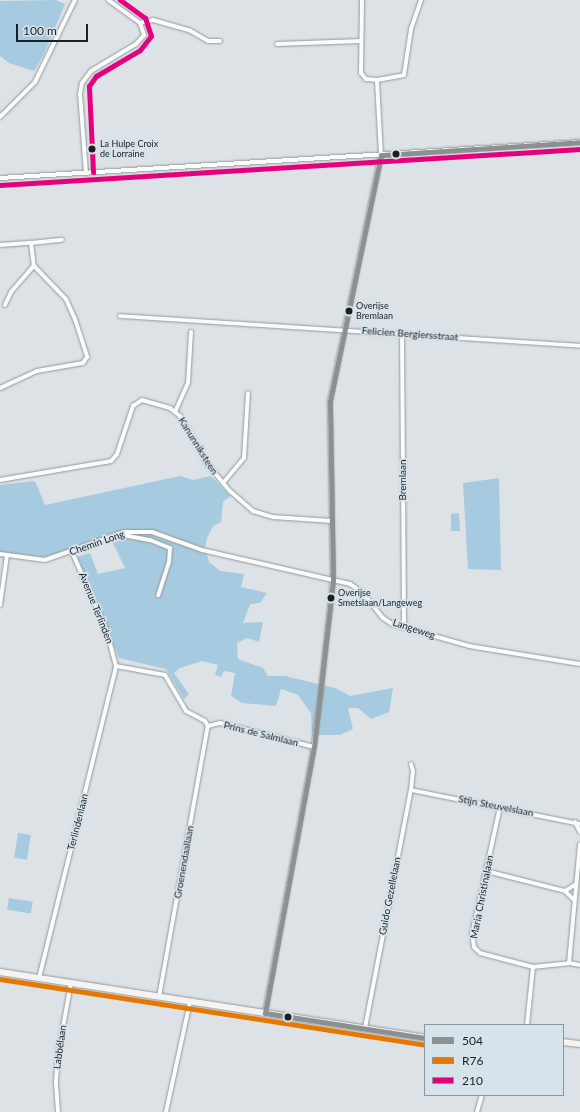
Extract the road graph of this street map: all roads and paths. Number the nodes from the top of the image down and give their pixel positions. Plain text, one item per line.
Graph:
1 (75, 0) edge
2 (108, 0) edge
3 (362, 0) edge
4 (421, 0) edge
5 (140, 23) junction
6 (220, 41) dead end
7 (361, 41) junction
8 (277, 44) dead end
9 (377, 80) junction
10 (0, 117) edge
11 (580, 142) edge
12 (381, 155) junction
13 (86, 172) junction
14 (0, 178) edge
15 (62, 240) dead end
16 (31, 243) junction
17 (0, 245) edge
18 (34, 266) junction
19 (5, 305) dead end
20 (120, 316) dead end
21 (344, 330) junction
22 (191, 332) dead end
23 (402, 333) junction
24 (580, 346) edge
25 (0, 388) edge
26 (248, 393) dead end
27 (175, 412) junction
28 (0, 480) edge
29 (223, 483) junction
30 (332, 521) junction
31 (118, 534) junction
32 (72, 552) junction
33 (216, 553) joint
34 (0, 554) edge
35 (7, 555) junction
36 (333, 579) junction
37 (158, 595) dead end
38 (0, 605) edge
39 (404, 626) junction
40 (580, 664) edge
41 (116, 666) junction
42 (208, 726) junction
43 (314, 747) junction
44 (411, 764) dead end
45 (411, 790) junction
46 (500, 807) junction
47 (575, 822) junction
48 (580, 824) edge
49 (580, 832) edge
50 (580, 845) edge
51 (486, 871) junction
52 (576, 883) junction
53 (565, 891) junction
54 (574, 900) junction
55 (569, 963) junction
56 (580, 965) edge
57 (533, 967) junction
58 (0, 972) edge
59 (39, 978) junction
60 (71, 983) junction
61 (159, 997) junction
62 (190, 1002) junction
63 (265, 1014) junction
64 (526, 1024) edge
65 (365, 1028) junction
66 (424, 1038) edge
67 (564, 1042) edge
68 (580, 1044) edge
69 (482, 1096) edge
70 (58, 1112) edge
71 (166, 1112) edge
72 (477, 1112) edge

1 - 10 street
2 - 5 street
3 - 7 street
4 - 9 street
5 - 6 street
5 - 13 street
7 - 8 street
7 - 9 street
9 - 12 street
11 - 12 street
12 - 13 street
12 - 21 street
13 - 14 street
15 - 16 street
16 - 17 street
16 - 18 street
18 - 19 street
18 - 25 street
20 - 21 street, Felicien Bergiersstraat
21 - 23 street, Felicien Bergiersstraat
21 - 30 street
22 - 27 street
23 - 24 street, Felicien Bergiersstraat
23 - 39 street, Bremlaan
26 - 29 street
27 - 28 street, Kanunniksteen
27 - 29 street, Kanunniksteen
29 - 30 street, Kanunniksteen
30 - 36 street
31 - 32 street, Chemin Long
31 - 33 street, Chemin Long
31 - 37 street
32 - 35 street, Chemin Long
32 - 41 street, Avenue Terlinden
33 - 36 street, Langeweg
34 - 35 street, Chemin Long
35 - 38 street
36 - 39 street, Langeweg
36 - 43 street
39 - 40 street, Langeweg
41 - 42 street, Prins de Salmlaan
41 - 59 street, Terlindenlaan
42 - 43 street, Prins de Salmlaan
42 - 61 street, Groenendaallaan
43 - 63 street
44 - 45 street, Guido Gezellelaan
45 - 46 street, Stijn Steuvelslaan
45 - 65 street, Guido Gezellelaan
46 - 47 street, Stijn Steuvelslaan
46 - 51 street, Maria Christinalaan
47 - 48 street, Stijn Steuvelslaan
47 - 49 street
50 - 52 street
51 - 53 street
51 - 57 street, Maria Christinalaan
52 - 53 street
52 - 54 street
53 - 54 street
54 - 55 street
55 - 56 street
55 - 57 street, Maria Christinalaan
57 - 64 street
58 - 59 main road
59 - 60 main road
60 - 61 main road
60 - 70 street, Labbélaan
61 - 62 main road
62 - 63 main road
62 - 71 street
63 - 65 main road
65 - 66 main road
67 - 68 main road
69 - 72 street

